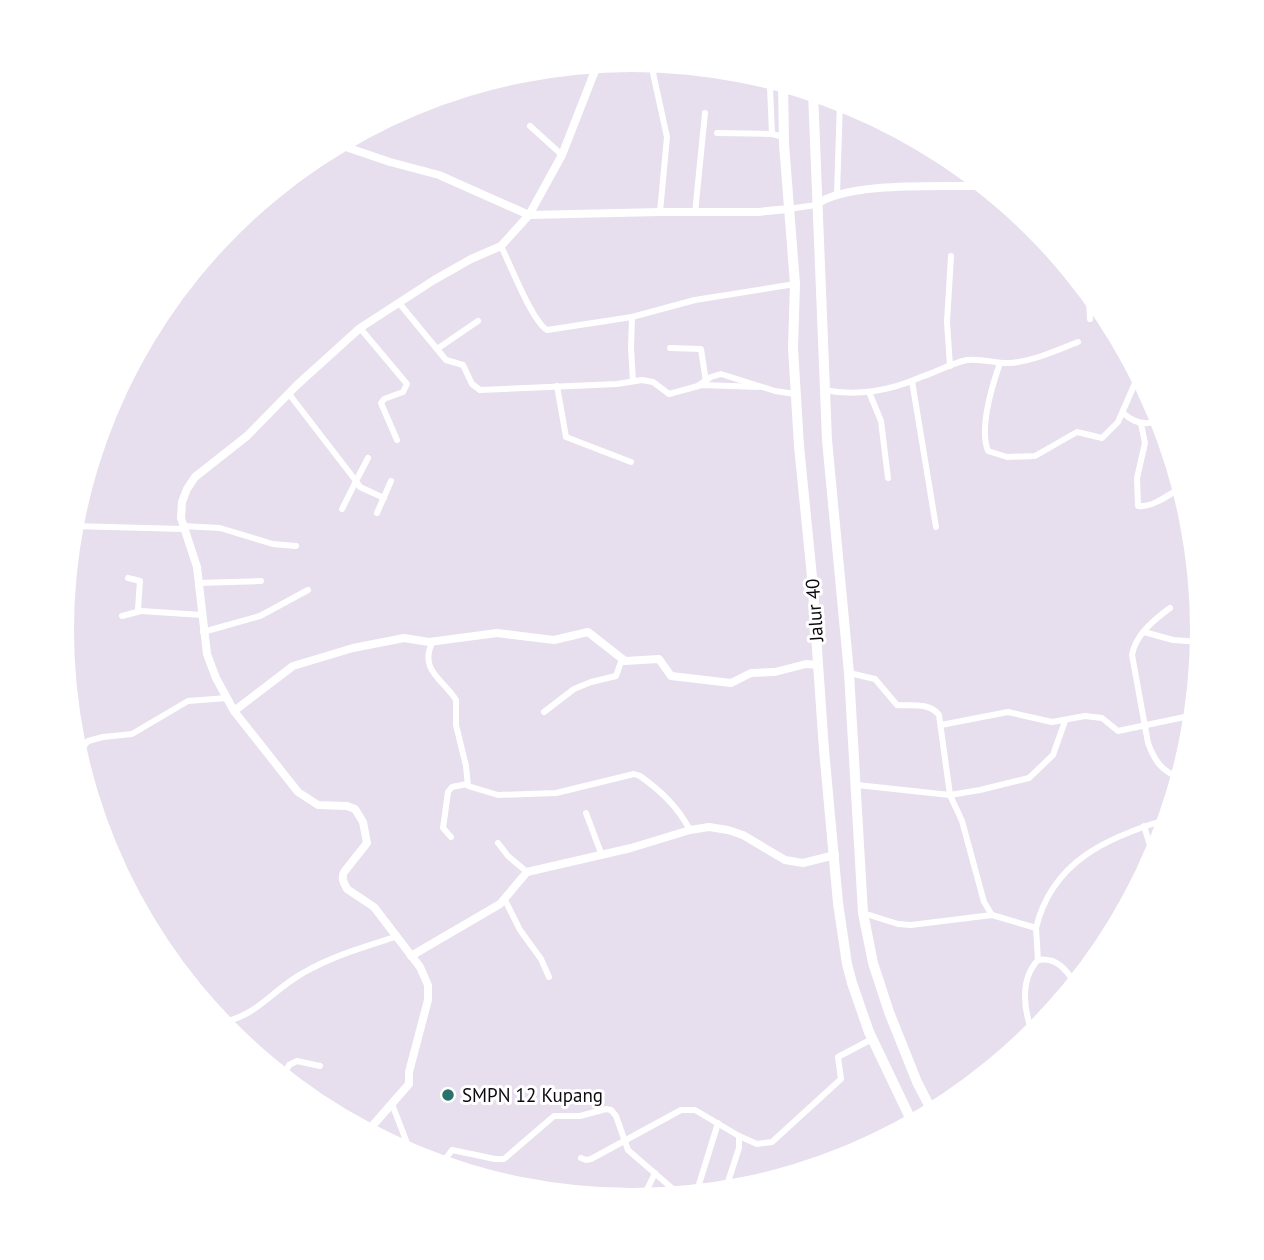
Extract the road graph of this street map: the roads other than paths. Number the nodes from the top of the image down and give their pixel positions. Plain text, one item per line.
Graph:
1 (593, 73) edge
2 (653, 73) edge
3 (771, 90) edge
4 (782, 93) edge
5 (813, 102) edge
6 (840, 112) edge
7 (705, 113) dead end
8 (530, 126) dead end
9 (717, 133) dead end
10 (778, 136) junction
11 (350, 149) edge
12 (562, 155) junction
13 (971, 186) edge
14 (837, 194) junction
15 (816, 205) junction
16 (788, 209) junction
17 (660, 212) junction
18 (695, 213) junction
19 (529, 215) junction
20 (501, 246) junction
21 (951, 256) dead end
22 (795, 284) junction
23 (399, 303) junction
24 (1090, 311) edge
25 (632, 317) junction
26 (1090, 319) dead end
27 (478, 321) dead end
28 (360, 328) junction
29 (1078, 342) dead end
30 (670, 348) dead end
31 (437, 349) junction
32 (1000, 363) junction
33 (950, 366) junction
34 (633, 381) junction
35 (912, 381) junction
36 (706, 382) junction
37 (557, 386) junction
38 (1134, 386) edge
39 (758, 387) junction
40 (687, 389) junction
41 (825, 390) junction
42 (869, 392) junction
43 (289, 394) junction
44 (795, 394) junction
45 (1123, 413) junction
46 (1141, 424) junction
47 (1151, 424) edge
48 (397, 440) dead end
49 (368, 458) dead end
50 (631, 462) dead end
51 (888, 478) dead end
52 (356, 481) junction
53 (391, 481) dead end
54 (1173, 492) edge
55 (384, 498) junction
56 (342, 509) dead end
57 (377, 513) dead end
58 (83, 526) edge
59 (183, 527) junction
60 (936, 527) dead end
61 (296, 546) dead end
62 (128, 578) dead end
63 (261, 581) dead end
64 (198, 583) junction
65 (307, 590) dead end
66 (1170, 608) dead end
67 (141, 611) junction
68 (202, 615) junction
69 (122, 616) dead end
70 (203, 632) junction
71 (1144, 632) junction
72 (433, 641) junction
73 (1190, 641) edge
74 (622, 659) junction
75 (818, 665) junction
76 (849, 673) junction
77 (226, 698) junction
78 (234, 711) junction
79 (544, 712) dead end
80 (1183, 717) edge
81 (1065, 721) junction
82 (941, 724) junction
83 (1144, 724) junction
84 (85, 744) edge
85 (1171, 774) edge
86 (467, 784) junction
87 (857, 785) junction
88 (950, 795) junction
89 (586, 813) dead end
90 (1156, 823) edge
91 (1144, 826) junction
92 (690, 830) junction
93 (451, 837) dead end
94 (1149, 842) edge
95 (498, 843) dead end
96 (601, 853) junction
97 (835, 855) junction
98 (527, 872) junction
99 (505, 900) junction
100 (863, 913) junction
101 (992, 915) junction
102 (1036, 928) junction
103 (395, 937) junction
104 (411, 956) junction
105 (1038, 960) junction
106 (549, 977) dead end
107 (1069, 977) edge
108 (232, 1020) edge
109 (1029, 1023) edge
110 (873, 1039) junction
111 (320, 1066) dead end
112 (287, 1069) edge
113 (928, 1103) edge
114 (392, 1104) junction
115 (908, 1114) edge
116 (718, 1123) junction
117 (374, 1125) edge
118 (739, 1136) junction
119 (406, 1141) edge
120 (624, 1142) junction
121 (447, 1157) edge
122 (581, 1158) dead end
123 (655, 1173) junction
124 (729, 1180) edge
125 (699, 1184) edge
126 (671, 1187) edge
127 (648, 1188) edge

1 - 12 street
2 - 17 street
3 - 10 street
4 - 10 highway, Jalur 40
5 - 15 highway, Jalur 40
6 - 14 street
7 - 18 street
8 - 12 street
9 - 10 street
10 - 16 highway, Jalur 40
11 - 19 street
12 - 19 street
13 - 14 street
14 - 15 street
15 - 16 street
15 - 41 highway, Jalur 40
16 - 18 street
16 - 22 highway, Jalur 40
17 - 18 street
17 - 19 street
19 - 20 street
20 - 23 street
20 - 25 street
21 - 33 street
22 - 25 street
22 - 44 highway, Jalur 40
23 - 28 street
23 - 31 street
24 - 26 street
25 - 34 street
27 - 31 street
28 - 43 street
28 - 48 street
29 - 32 street
30 - 36 street
31 - 37 street
32 - 33 street
32 - 45 street
33 - 35 street
34 - 37 street
34 - 40 street
35 - 42 street
35 - 60 street
36 - 39 street
36 - 40 street
37 - 50 street
38 - 45 street
39 - 40 street
39 - 44 street
41 - 42 street
41 - 76 highway, Jalur 40
42 - 51 street
43 - 52 street
43 - 59 street
44 - 75 highway, Jalur 40
45 - 46 street
46 - 47 street
46 - 54 street
49 - 52 street
52 - 55 street
52 - 56 street
53 - 55 street
55 - 57 street
58 - 59 street
59 - 61 street
59 - 64 street
62 - 67 street
63 - 64 street
64 - 68 street
65 - 70 street
66 - 71 street
67 - 68 street
67 - 69 street
68 - 70 street
70 - 77 street
71 - 73 street
71 - 83 street
72 - 74 street
72 - 78 street
72 - 86 street
74 - 75 street
74 - 79 street
75 - 97 highway, Jalur 40
76 - 82 street
76 - 87 highway, Jalur 40
77 - 78 street
77 - 84 street
78 - 103 street
80 - 83 street
81 - 82 street
81 - 83 street
81 - 88 street
82 - 88 street
83 - 85 street
86 - 92 street
86 - 93 street
87 - 88 street
87 - 100 highway, Jalur 40
88 - 101 street
89 - 96 street
90 - 91 street
91 - 94 street
91 - 102 street
92 - 96 street
92 - 97 street
95 - 98 street
96 - 98 street
97 - 110 highway, Jalur 40
98 - 99 street
99 - 104 street
99 - 106 street
100 - 101 street
100 - 113 highway, Jalur 40
101 - 102 street
102 - 105 street
103 - 104 street
103 - 108 street
104 - 114 street
105 - 107 street
105 - 109 street
110 - 115 highway, Jalur 40
110 - 118 street
111 - 112 street
114 - 117 street
114 - 119 street
116 - 118 street
116 - 120 street
116 - 125 street
118 - 124 street
120 - 121 street
120 - 122 street
120 - 123 street
123 - 126 street
123 - 127 street

